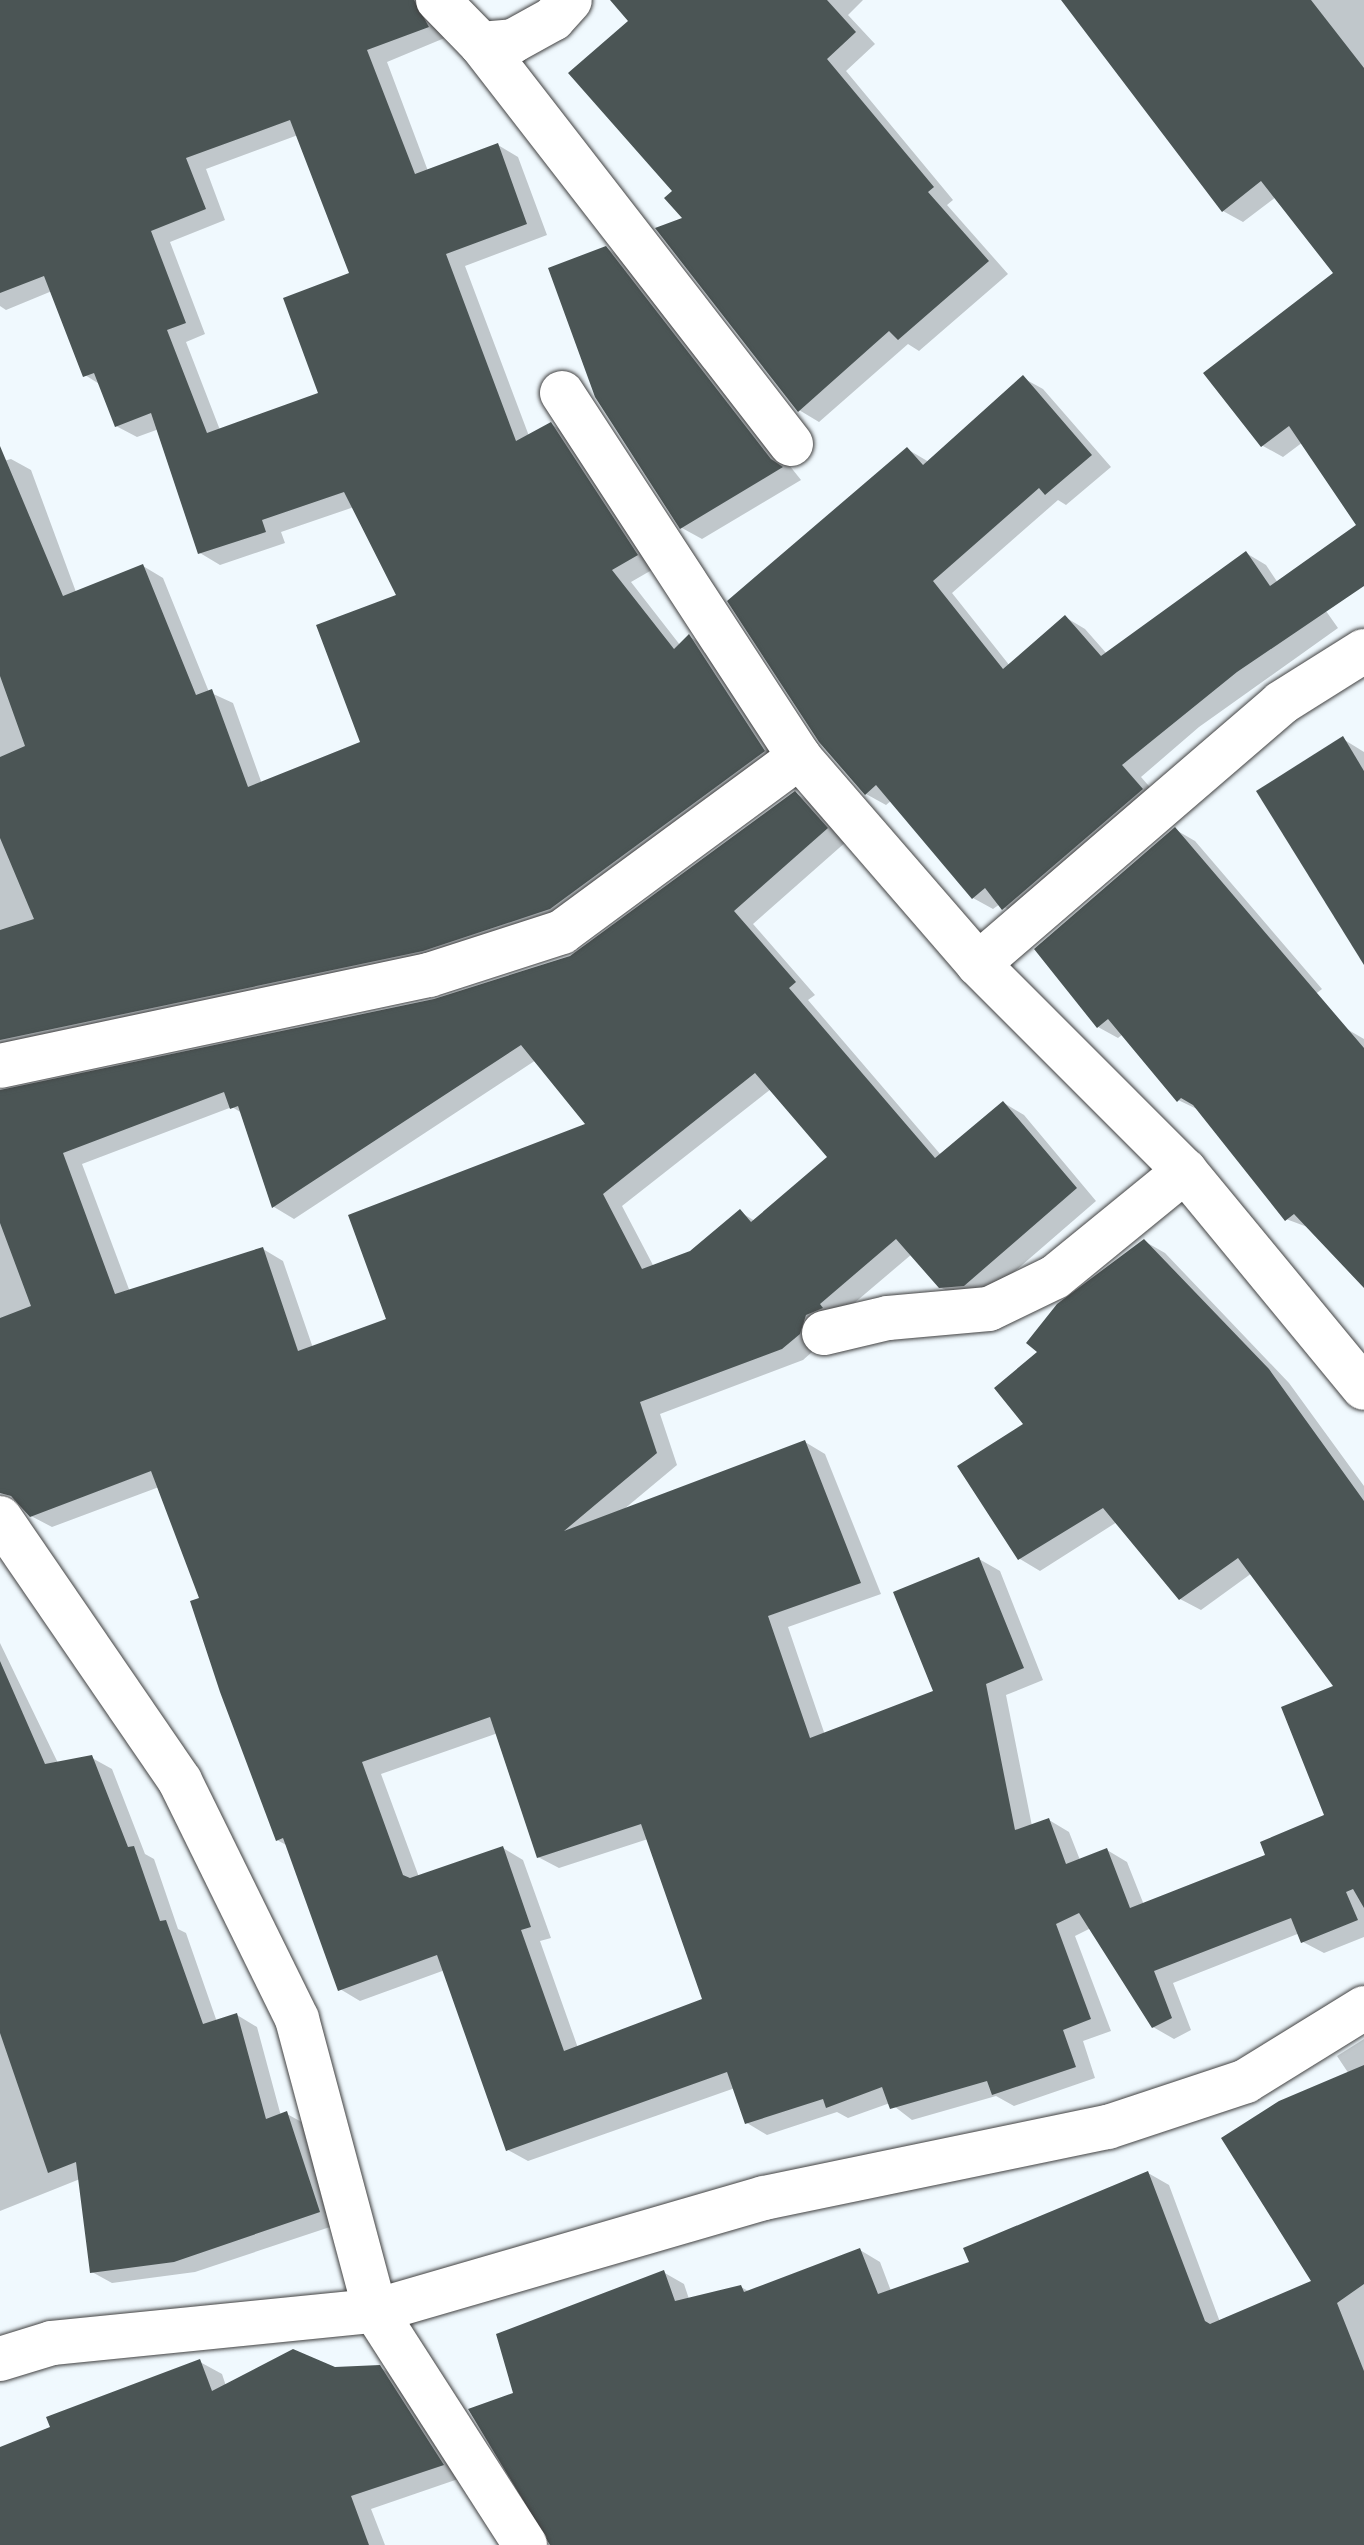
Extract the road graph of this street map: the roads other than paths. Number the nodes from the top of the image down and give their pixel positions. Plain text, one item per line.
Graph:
1 (438, 0) edge
2 (570, 0) edge
3 (481, 44) junction
4 (562, 393) dead end
5 (791, 444) dead end
6 (1364, 651) edge
7 (799, 757) junction
8 (978, 964) junction
9 (0, 1066) edge
10 (1185, 1171) junction
11 (824, 1333) dead end
12 (1364, 1388) edge
13 (0, 1518) edge
14 (1364, 2008) edge
15 (375, 2311) junction
16 (0, 2359) edge
17 (525, 2545) edge

1 - 3 street
2 - 3 street
3 - 5 street
4 - 7 street
6 - 8 street
7 - 8 street
7 - 9 street
8 - 10 street
10 - 11 street
10 - 12 street
13 - 15 street
14 - 15 street
15 - 16 street
15 - 17 street

